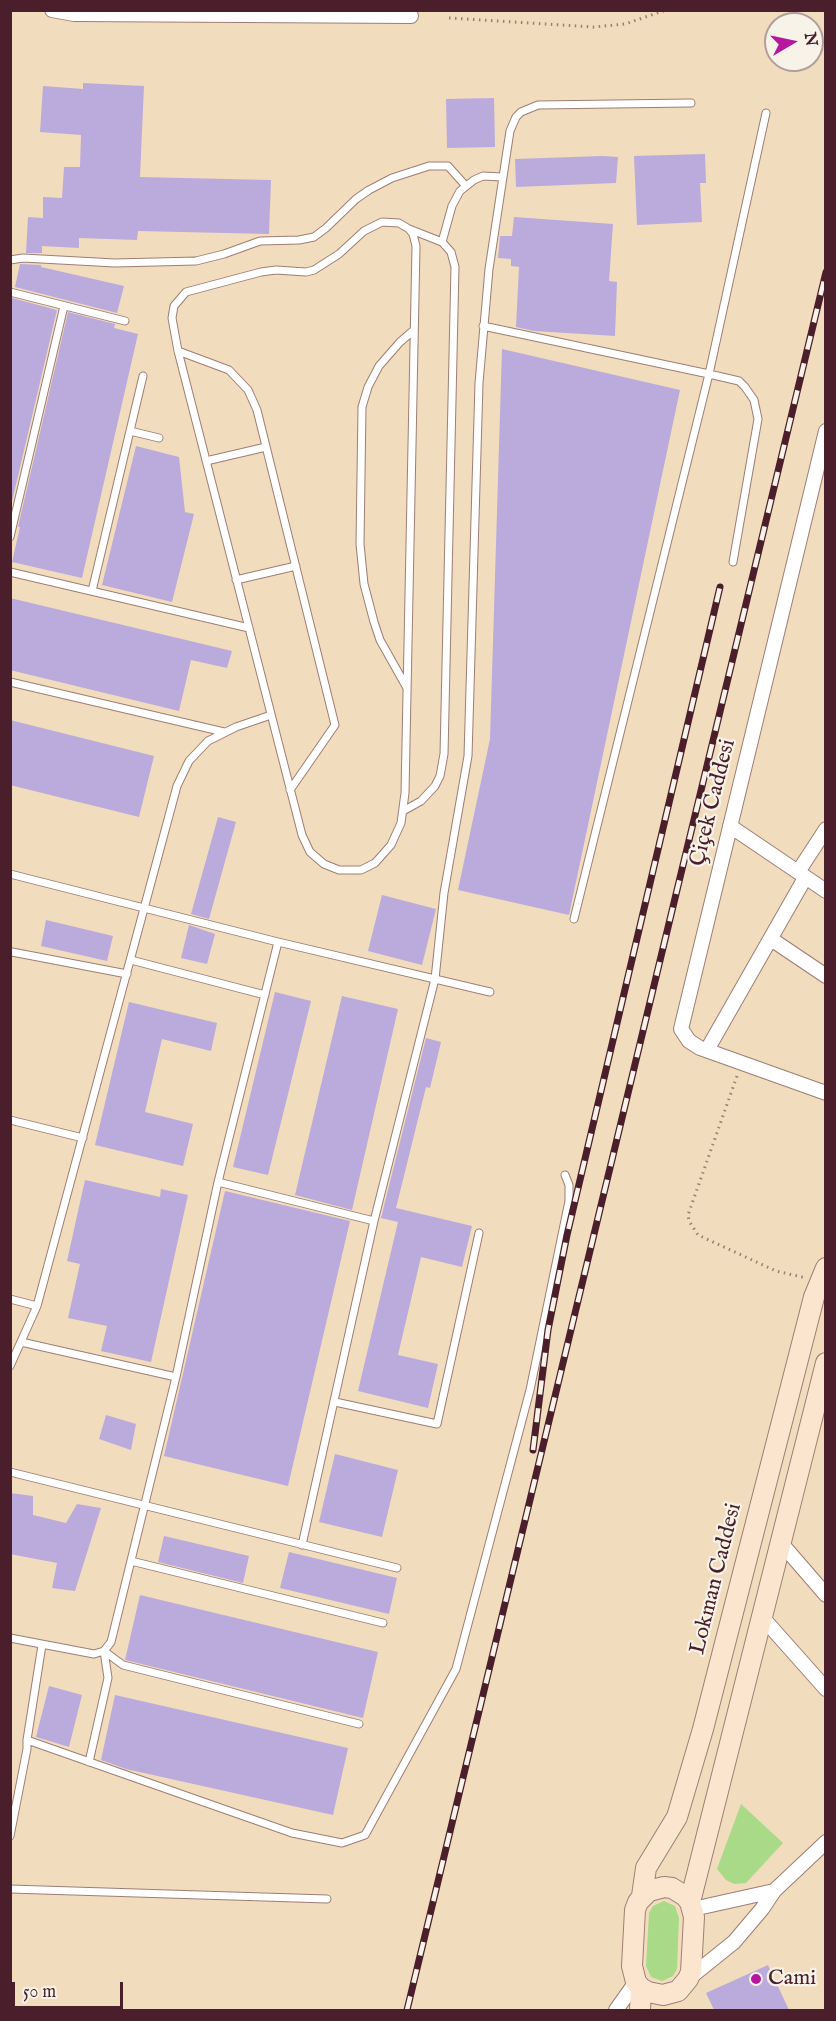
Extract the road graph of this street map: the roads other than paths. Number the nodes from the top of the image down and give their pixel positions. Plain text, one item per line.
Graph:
1 (52, 10) edge
2 (74, 12) edge
3 (411, 16) dead end
4 (691, 103) dead end
5 (766, 112) dead end
6 (502, 177) junction
7 (465, 185) junction
8 (409, 229) junction
9 (442, 242) junction
10 (10, 260) edge
11 (10, 292) edge
12 (64, 306) junction
13 (125, 321) dead end
14 (483, 326) junction
15 (414, 330) junction
16 (178, 351) junction
17 (709, 374) junction
18 (143, 376) dead end
19 (130, 431) junction
20 (825, 431) edge
21 (159, 438) dead end
22 (266, 447) junction
23 (822, 455) edge
24 (206, 461) junction
25 (10, 537) edge
26 (733, 562) dead end
27 (296, 566) junction
28 (10, 572) edge
29 (236, 580) junction
30 (92, 591) junction
31 (249, 628) junction
32 (10, 682) edge
33 (407, 688) junction
34 (271, 715) junction
35 (225, 732) junction
36 (290, 790) junction
37 (403, 812) junction
38 (730, 826) junction
39 (825, 829) edge
40 (10, 874) edge
41 (801, 875) junction
42 (825, 891) edge
43 (145, 908) junction
44 (574, 919) dead end
45 (771, 939) junction
46 (278, 942) junction
47 (12, 952) dead end
48 (131, 960) junction
49 (127, 974) junction
50 (825, 976) edge
51 (435, 979) junction
52 (490, 992) dead end
53 (265, 995) junction
54 (707, 1050) junction
55 (825, 1093) edge
56 (10, 1120) edge
57 (83, 1138) junction
58 (565, 1175) dead end
59 (218, 1182) junction
60 (374, 1221) junction
61 (479, 1233) dead end
62 (822, 1274) edge
63 (10, 1299) edge
64 (38, 1306) junction
65 (21, 1342) junction
66 (10, 1366) edge
67 (824, 1373) edge
68 (176, 1377) junction
69 (335, 1402) junction
70 (10, 1472) edge
71 (145, 1506) junction
72 (781, 1543) junction
73 (302, 1545) junction
74 (131, 1561) junction
75 (397, 1568) dead end
76 (825, 1595) edge
77 (762, 1617) junction
78 (383, 1623) dead end
79 (10, 1638) edge
80 (42, 1645) junction
81 (104, 1651) junction
82 (825, 1689) edge
83 (359, 1724) dead end
84 (27, 1740) junction
85 (89, 1762) junction
86 (10, 1836) edge
87 (825, 1842) edge
88 (10, 1889) edge
89 (774, 1891) junction
90 (642, 1896) junction
91 (327, 1899) dead end
92 (691, 1906) junction
93 (686, 1982) junction
94 (639, 1985) junction
95 (616, 2010) edge
96 (640, 2010) edge
97 (674, 2010) edge

1 - 2 street
2 - 3 street
4 - 6 lane
5 - 17 lane
6 - 7 lane
6 - 14 lane
7 - 9 lane
7 - 10 lane
8 - 9 lane
8 - 15 lane
8 - 16 lane
9 - 37 lane
11 - 12 lane
12 - 13 lane
12 - 25 lane
14 - 17 lane
14 - 51 lane
15 - 33 lane
15 - 33 lane
16 - 22 lane
16 - 24 lane
17 - 26 lane
17 - 44 lane
18 - 19 lane
19 - 21 lane
19 - 30 lane
20 - 23 street, Çiçek Caddesi
22 - 24 lane
22 - 27 lane
23 - 38 street, Çiçek Caddesi
24 - 29 lane
27 - 29 lane
27 - 36 lane
28 - 30 lane
29 - 31 lane
30 - 31 lane
31 - 34 lane
32 - 35 lane
33 - 37 lane
34 - 35 lane
34 - 36 lane
35 - 43 lane
36 - 37 lane
38 - 41 street
38 - 54 street, Çiçek Caddesi
39 - 41 street
40 - 43 lane
41 - 42 street
41 - 45 street
43 - 46 lane
43 - 48 lane
45 - 50 street
45 - 54 street
46 - 51 lane
46 - 53 lane
47 - 49 lane
48 - 49 lane
48 - 53 lane
49 - 57 lane
51 - 52 lane
51 - 60 lane
53 - 59 lane
54 - 55 street, Çiçek Caddesi
56 - 57 lane
57 - 64 lane
58 - 85 lane
59 - 60 lane
59 - 68 lane
60 - 69 lane
61 - 69 lane
62 - 90 street, Lokman Caddesi
63 - 64 lane
64 - 65 lane
65 - 66 lane
65 - 68 lane
67 - 72 street
68 - 71 lane
69 - 73 lane
70 - 71 lane
71 - 73 lane
71 - 74 lane
72 - 76 street
72 - 77 street
73 - 75 lane
74 - 78 lane
74 - 81 lane
77 - 82 street
77 - 92 street
79 - 80 lane
80 - 81 lane
80 - 84 lane
81 - 83 lane
81 - 85 lane
84 - 85 lane
84 - 86 lane
87 - 89 street
88 - 91 lane
89 - 92 street
89 - 93 street
90 - 92 street
90 - 94 street
92 - 93 street
93 - 94 street
93 - 97 street
94 - 95 street
94 - 96 street

